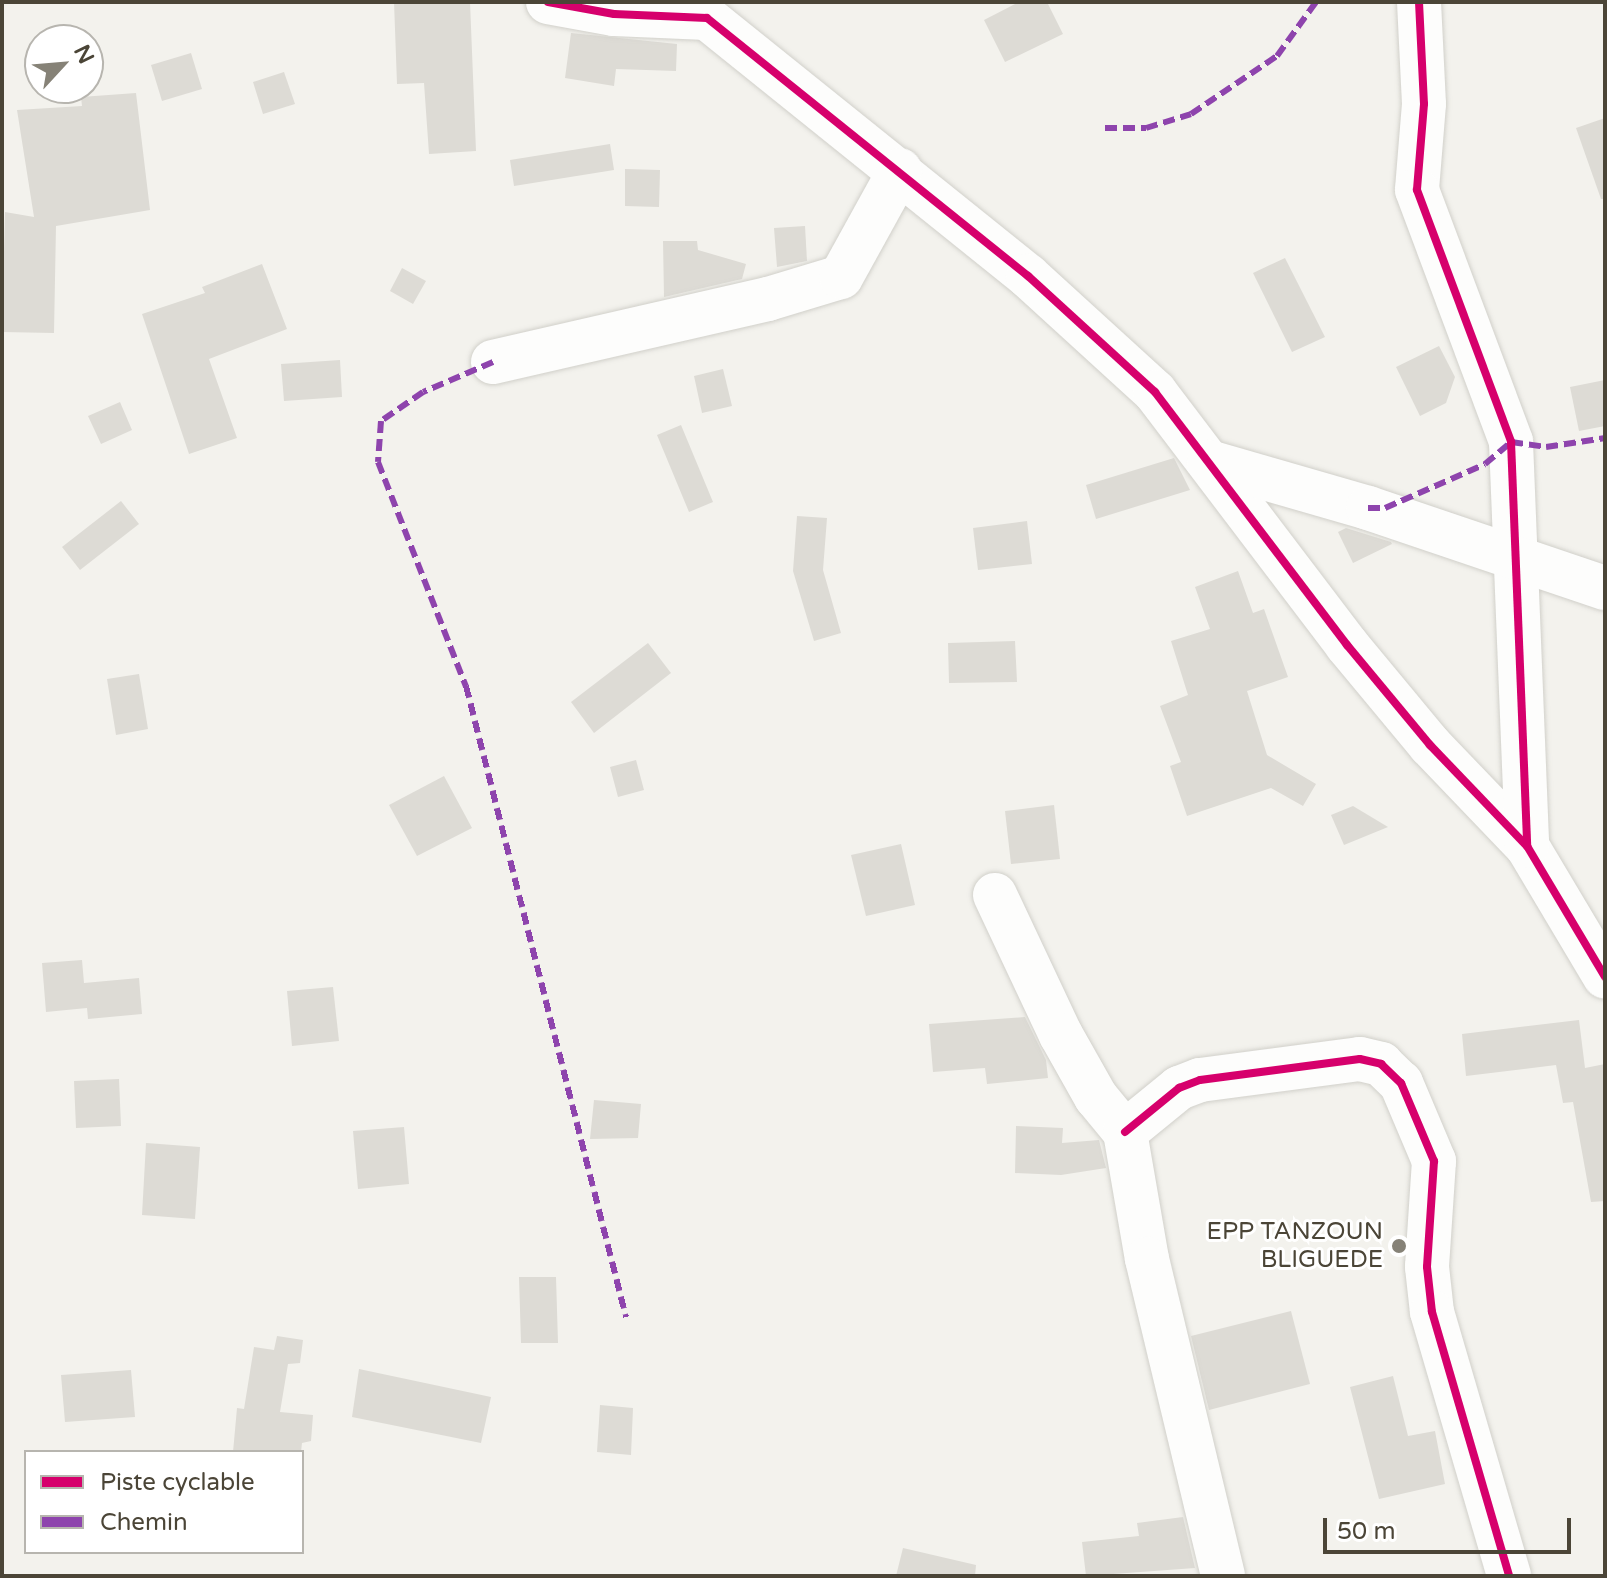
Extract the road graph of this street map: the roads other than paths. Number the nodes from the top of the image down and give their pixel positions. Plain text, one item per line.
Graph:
1 (548, 2) edge
2 (1419, 2) edge
3 (700, 10) edge
4 (900, 170) junction
5 (493, 362) dead end
6 (1209, 462) junction
7 (1514, 558) junction
8 (1605, 588) edge
9 (1527, 846) junction
10 (995, 895) dead end
11 (1605, 977) edge
12 (1125, 1132) junction
13 (1223, 1576) edge
14 (1509, 1576) edge

1 - 3 street
2 - 7 street
3 - 4 street
4 - 5 street
4 - 6 street
6 - 7 street
6 - 9 street
7 - 8 street
7 - 9 street
9 - 11 street
10 - 12 street
12 - 13 street
12 - 14 street

